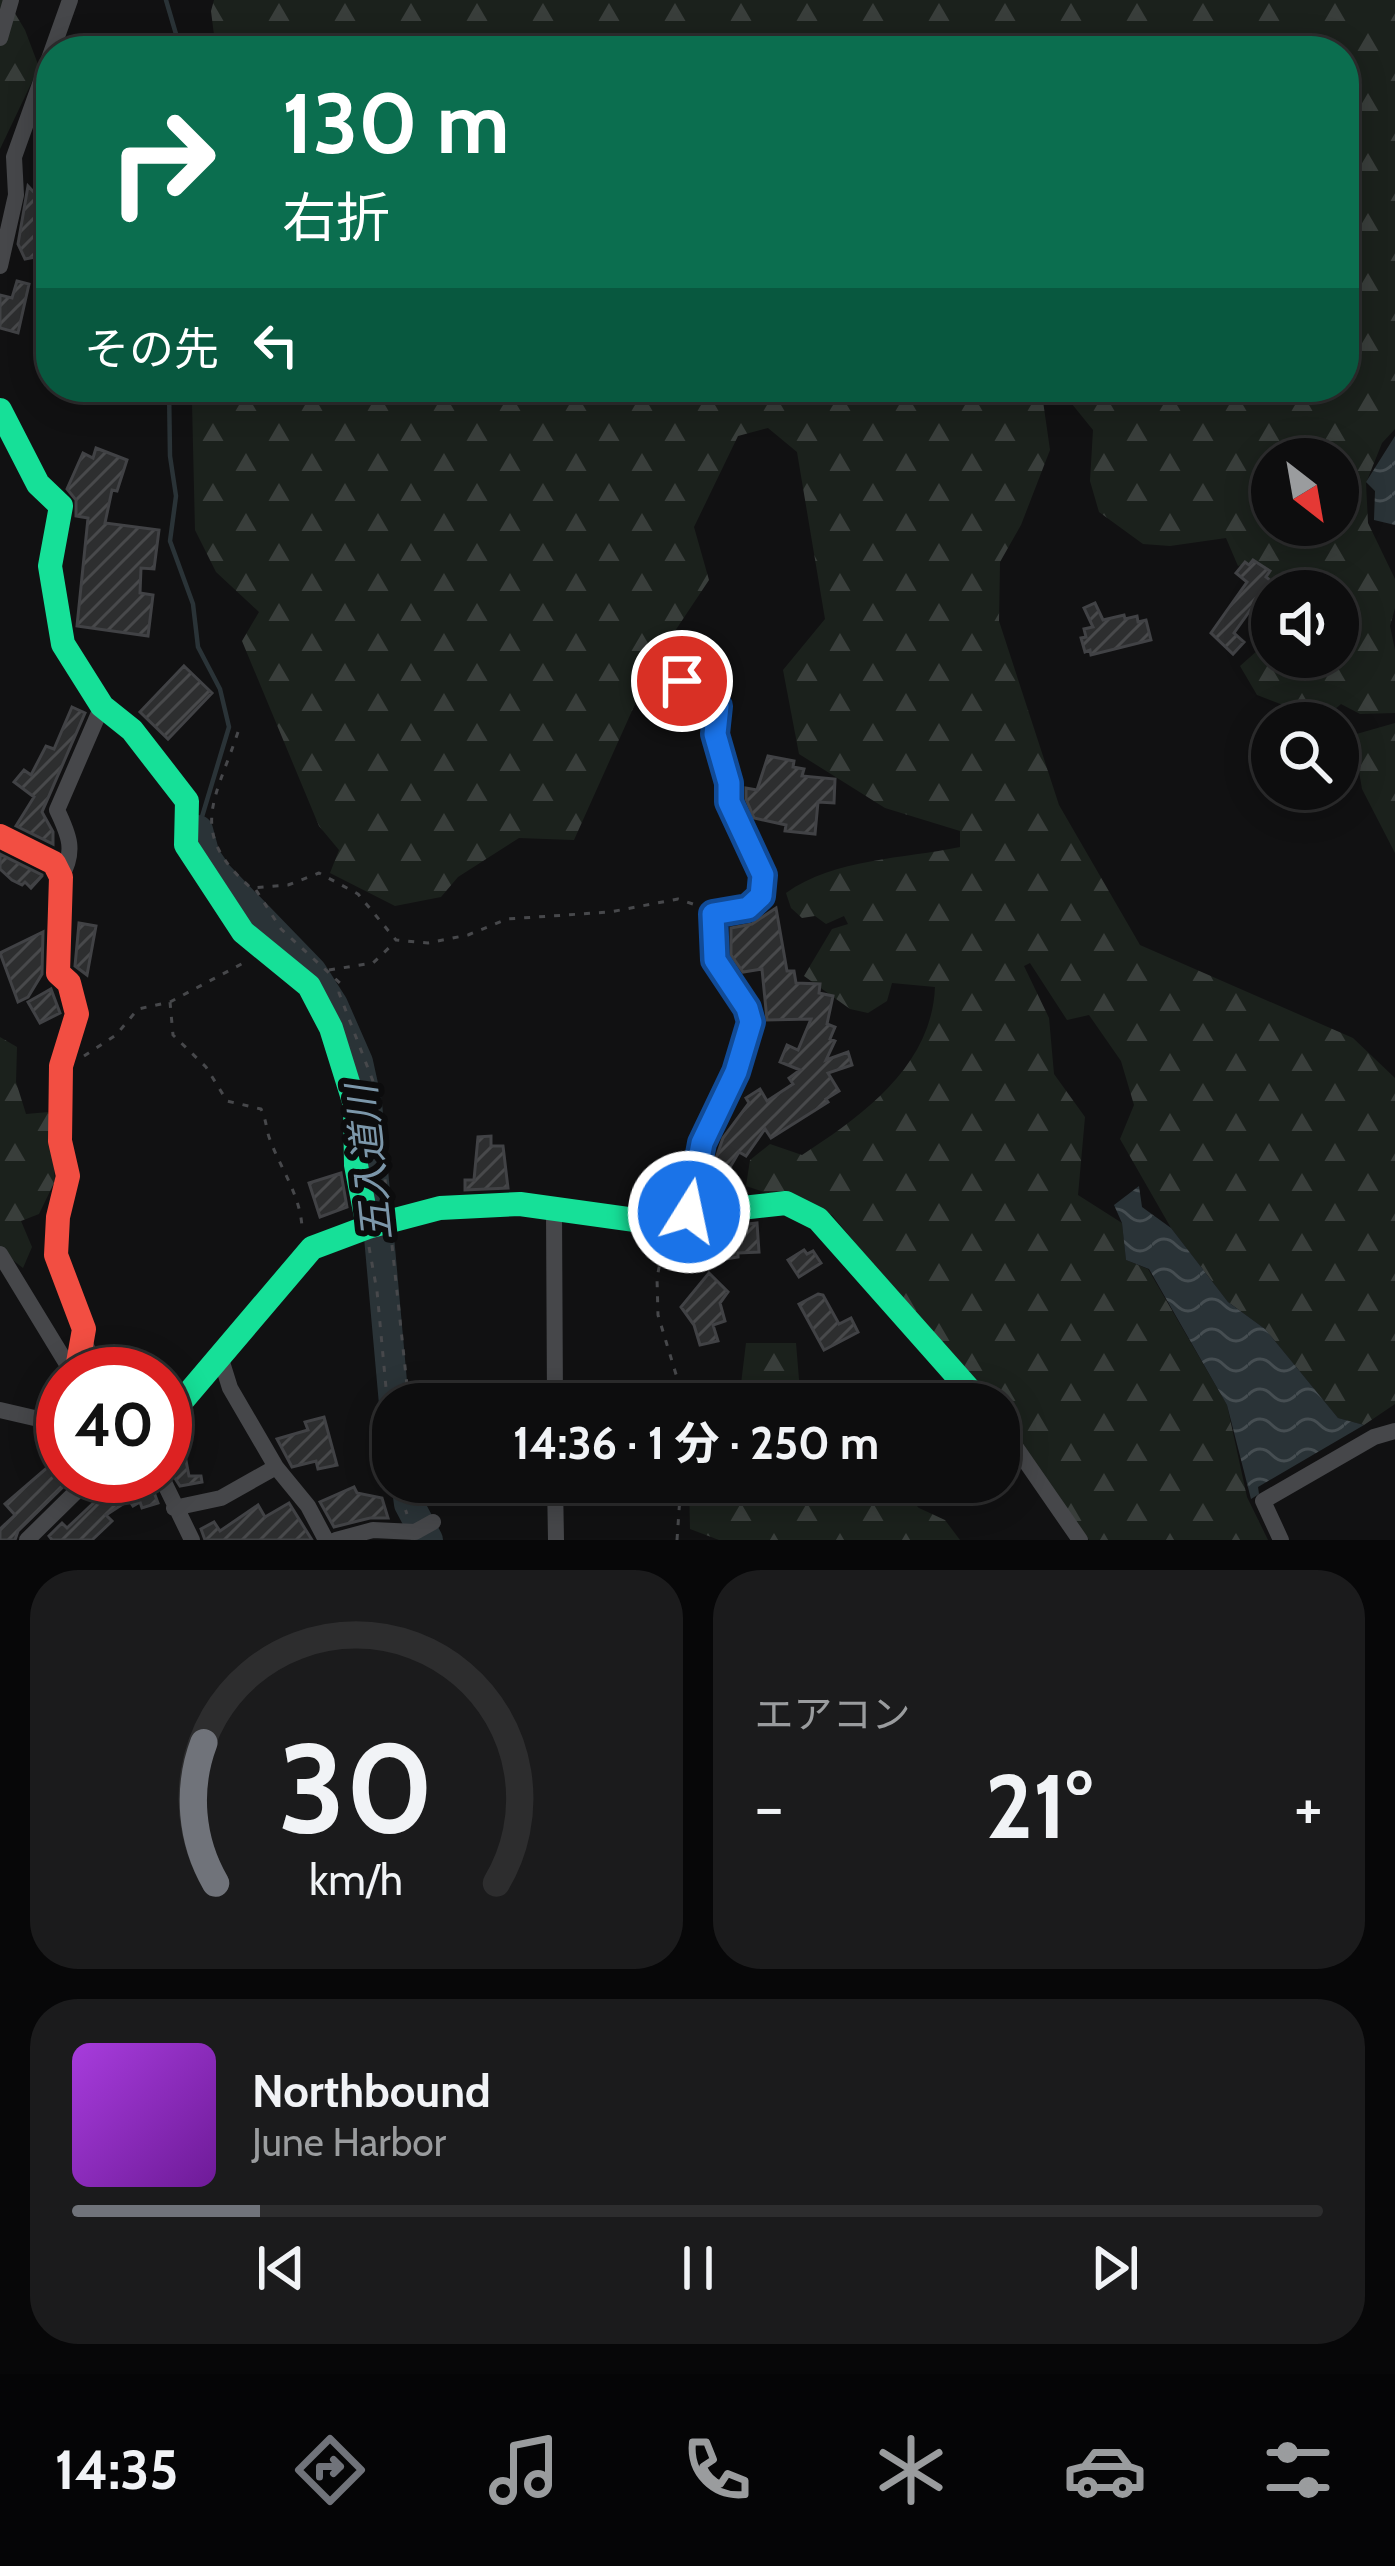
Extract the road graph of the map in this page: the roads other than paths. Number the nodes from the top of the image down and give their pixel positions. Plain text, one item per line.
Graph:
1 (11, 0) edge
2 (70, 0) edge
3 (57, 36) edge
4 (0, 38) edge
5 (36, 95) edge
6 (0, 266) edge
7 (0, 410) edge
8 (682, 681) dead end
9 (102, 706) junction
10 (0, 836) edge
11 (62, 877) junction
12 (554, 1209) junction
13 (679, 1214) junction
14 (379, 1224) junction
15 (0, 1254) edge
16 (84, 1341) junction
17 (58, 1347) edge
18 (82, 1347) edge
19 (87, 1347) edge
20 (220, 1356) junction
21 (555, 1383) edge
22 (963, 1383) edge
23 (192, 1389) edge
24 (0, 1410) edge
25 (36, 1418) edge
26 (1395, 1432) edge
27 (1020, 1454) edge
28 (276, 1467) junction
29 (65, 1503) edge
30 (172, 1503) edge
31 (555, 1503) edge
32 (174, 1508) junction
33 (433, 1522) dead end
34 (27, 1540) edge
35 (192, 1540) edge
36 (326, 1540) edge
37 (336, 1540) edge
38 (556, 1540) edge
39 (1080, 1540) edge
40 (1281, 1540) edge

1 - 4 street
2 - 3 street
5 - 6 street
7 - 9 street
8 - 13 street
9 - 11 street
9 - 14 street
10 - 11 street
11 - 16 street
12 - 13 street
12 - 14 street
12 - 21 street
13 - 22 street
14 - 20 street
15 - 17 street
16 - 18 street
16 - 19 street
20 - 23 street
20 - 28 street
24 - 25 street
26 - 40 street
27 - 39 street
28 - 32 street
28 - 36 street
29 - 34 street
30 - 32 street
31 - 38 street
32 - 35 street
33 - 37 street

